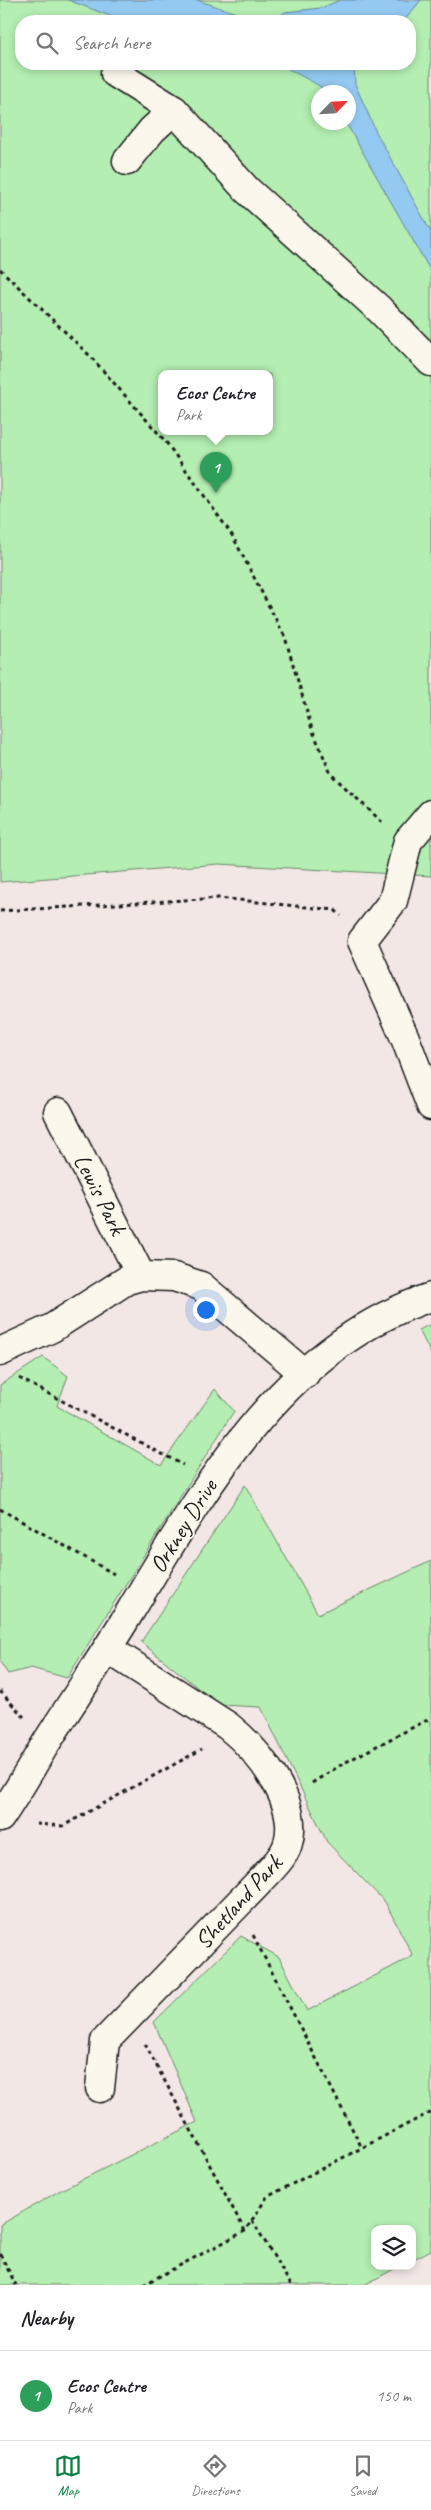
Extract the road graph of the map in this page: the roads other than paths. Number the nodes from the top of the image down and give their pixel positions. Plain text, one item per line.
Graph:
1 (115, 72) dead end
2 (174, 110) junction
3 (127, 161) dead end
4 (431, 362) edge
5 (431, 814) edge
6 (431, 1106) edge
7 (58, 1112) dead end
8 (141, 1276) junction
9 (431, 1298) edge
10 (6, 1363) edge
11 (305, 1374) junction
12 (108, 1649) junction
13 (0, 1818) edge
14 (100, 2088) dead end

1 - 2 street
2 - 3 street
2 - 4 street
5 - 6 street
7 - 8 street, Lewis Park
8 - 10 street
8 - 11 street
9 - 11 street, Orkney Drive
11 - 12 street, Orkney Drive
12 - 13 street, Orkney Drive
12 - 14 street, Shetland Park

